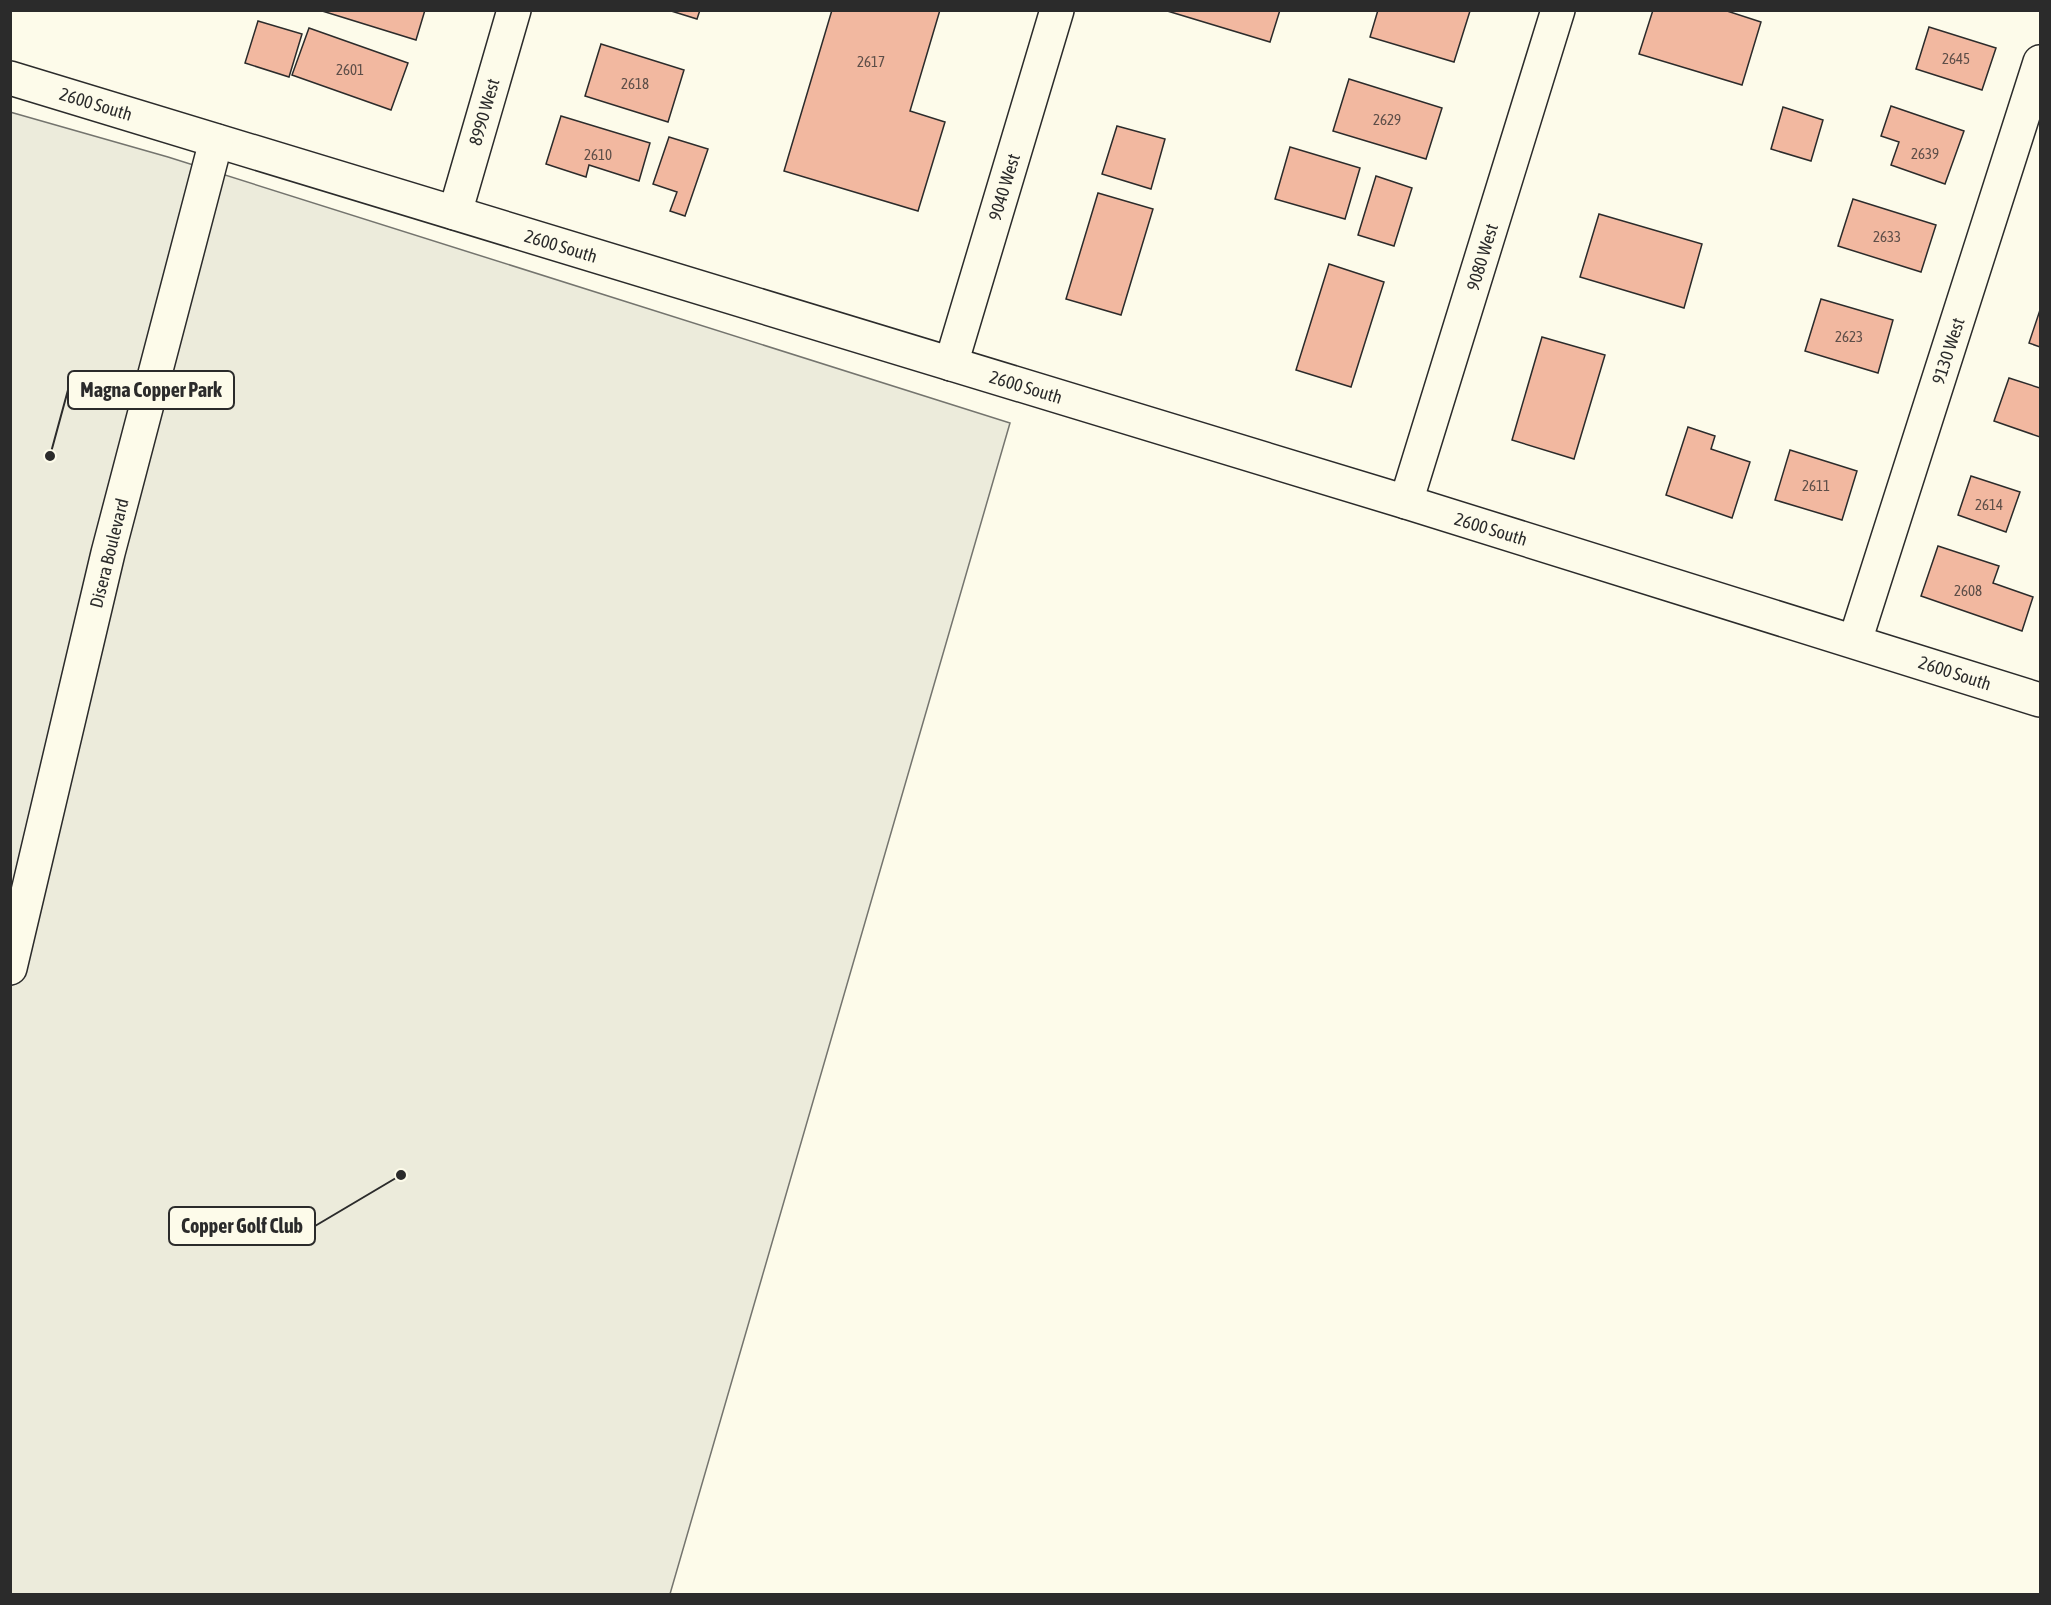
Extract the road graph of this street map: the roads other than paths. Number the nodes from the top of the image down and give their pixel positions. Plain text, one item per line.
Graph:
1 (514, 10) edge
2 (1057, 10) edge
3 (1558, 10) edge
4 (2040, 62) edge
5 (10, 78) edge
6 (216, 141) junction
7 (455, 213) junction
8 (951, 364) junction
9 (1406, 502) junction
10 (1855, 641) junction
11 (2040, 700) edge
12 (10, 968) edge

1 - 7 street, 8990 West
2 - 8 street, 9040 West
3 - 9 street, 9080 West
4 - 10 street, 9130 West
5 - 6 street, 2600 South
6 - 7 street, 2600 South
6 - 12 street, Disera Boulevard
7 - 8 street, 2600 South
8 - 9 street, 2600 South
9 - 10 street, 2600 South
10 - 11 street, 2600 South

